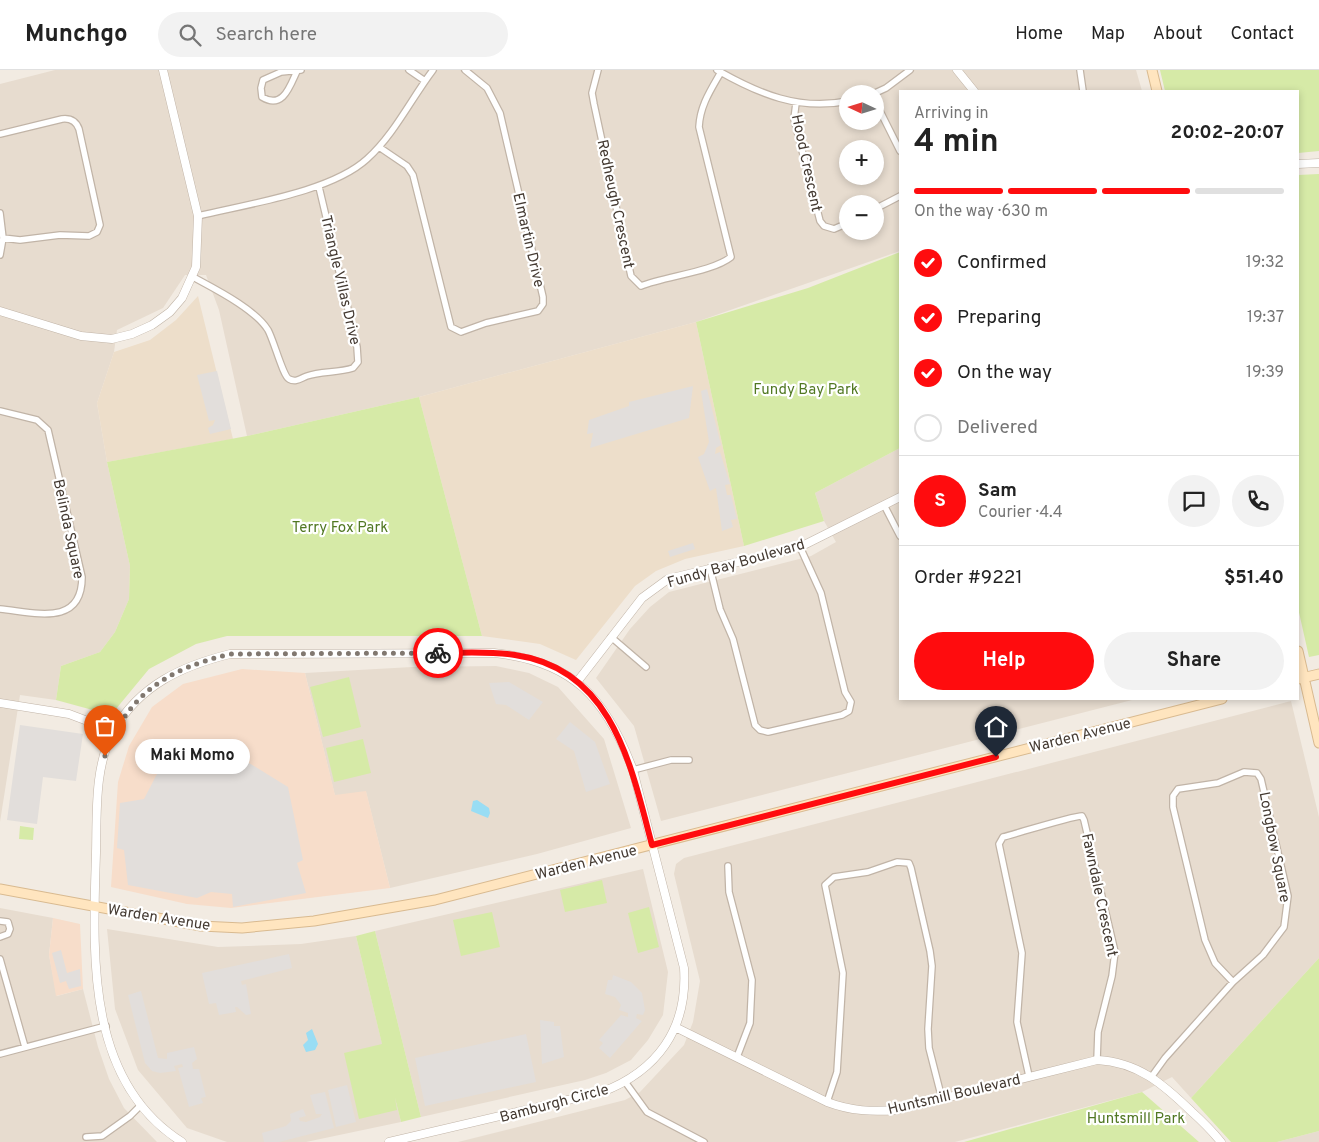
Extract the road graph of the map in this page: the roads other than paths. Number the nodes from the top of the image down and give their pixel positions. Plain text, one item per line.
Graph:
1 (164, 70) edge
2 (409, 70) edge
3 (433, 70) edge
4 (464, 70) edge
5 (598, 70) edge
6 (910, 70) edge
7 (957, 70) edge
8 (1080, 70) edge
9 (1152, 70) edge
10 (299, 71) edge
11 (719, 71) edge
12 (425, 81) junction
13 (884, 89) edge
14 (973, 90) edge
15 (1083, 90) edge
16 (1157, 90) edge
17 (839, 102) edge
18 (796, 103) junction
19 (884, 119) edge
20 (0, 134) edge
21 (379, 147) junction
22 (899, 149) edge
23 (1319, 163) edge
24 (1299, 164) edge
25 (319, 186) junction
26 (899, 197) edge
27 (884, 204) edge
28 (0, 213) edge
29 (198, 216) junction
30 (839, 227) edge
31 (3, 238) junction
32 (0, 255) edge
33 (193, 277) junction
34 (0, 311) edge
35 (0, 411) edge
36 (899, 498) edge
37 (884, 505) junction
38 (899, 534) edge
39 (800, 547) junction
40 (710, 568) junction
41 (0, 609) edge
42 (611, 637) junction
43 (1299, 660) edge
44 (646, 667) dead end
45 (1319, 674) edge
46 (1301, 678) edge
47 (577, 682) junction
48 (1218, 700) edge
49 (0, 703) edge
50 (114, 731) junction
51 (1319, 742) edge
52 (689, 760) dead end
53 (632, 770) junction
54 (652, 845) junction
55 (728, 866) dead end
56 (0, 889) edge
57 (95, 906) junction
58 (0, 921) edge
59 (1, 937) edge
60 (0, 946) edge
61 (0, 959) edge
62 (1234, 982) junction
63 (106, 1026) junction
64 (675, 1027) junction
65 (25, 1047) junction
66 (0, 1054) edge
67 (737, 1057) junction
68 (1097, 1060) junction
69 (1029, 1076) junction
70 (1152, 1076) junction
71 (626, 1083) junction
72 (942, 1099) junction
73 (827, 1102) junction
74 (141, 1105) junction
75 (86, 1137) dead end
76 (700, 1141) edge
77 (182, 1142) edge
78 (389, 1142) edge
79 (1221, 1142) edge

1 - 29 street
2 - 12 street
3 - 12 street
4 - 21 street, Elmartin Drive
5 - 11 street, Redheugh Crescent
6 - 13 street
7 - 14 street
8 - 15 street
9 - 16 main road
10 - 10 street
11 - 18 street
12 - 21 street
17 - 18 street
18 - 30 street, Hood Crescent
19 - 22 street
20 - 31 street
21 - 25 street
23 - 24 street
25 - 29 street
25 - 33 street, Triangle Villas Drive
26 - 27 street
28 - 31 street
29 - 33 street
31 - 32 street
33 - 34 street
35 - 41 street, Belinda Square
36 - 37 street, Fundy Bay Boulevard
37 - 38 street
37 - 39 street, Fundy Bay Boulevard
39 - 40 street, Fundy Bay Boulevard
39 - 40 street
40 - 42 street, Fundy Bay Boulevard
42 - 44 street
42 - 47 street, Fundy Bay Boulevard
43 - 46 main road
45 - 46 main road
46 - 51 main road
47 - 50 street, Bamburgh Circle
47 - 53 street, Bamburgh Circle
48 - 54 main road, Warden Avenue
49 - 50 street
50 - 57 street, Bamburgh Circle
52 - 53 street
53 - 54 street, Bamburgh Circle
54 - 57 main road, Warden Avenue
54 - 64 street, Bamburgh Circle
55 - 67 street
56 - 57 main road, Warden Avenue
57 - 63 street, Bamburgh Circle
58 - 59 street
59 - 60 street
61 - 65 street
62 - 62 street, Longbow Square
62 - 70 street, Longbow Square
63 - 65 street
63 - 74 street, Bamburgh Circle
64 - 67 street, Huntsmill Boulevard
64 - 71 street, Bamburgh Circle
65 - 66 street
67 - 73 street, Huntsmill Boulevard
68 - 69 street, Huntsmill Boulevard
68 - 69 street, Fawndale Crescent
68 - 70 street, Huntsmill Boulevard
69 - 72 street, Huntsmill Boulevard
70 - 79 street, Huntsmill Boulevard
71 - 76 street
71 - 78 street, Bamburgh Circle
72 - 73 street, Huntsmill Boulevard
72 - 73 street
74 - 75 street
74 - 77 street, Bamburgh Circle

